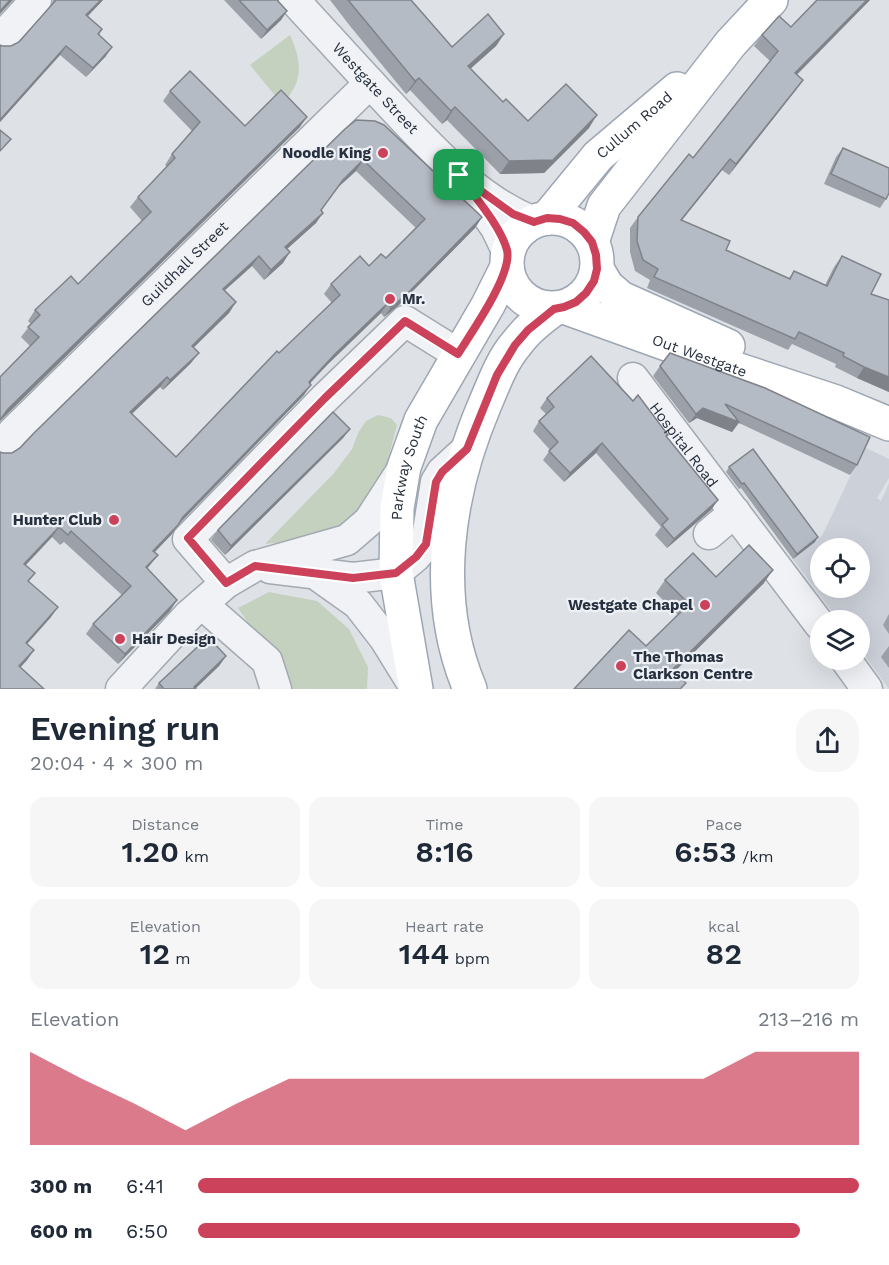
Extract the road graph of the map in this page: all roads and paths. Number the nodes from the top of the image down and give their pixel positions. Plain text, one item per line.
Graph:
1 (36, 0) edge
2 (294, 0) edge
3 (771, 0) edge
4 (0, 39) edge
5 (731, 43) junction
6 (370, 83) junction
7 (459, 175) junction
8 (540, 220) junction
9 (595, 256) junction
10 (507, 259) junction
11 (559, 308) junction
12 (458, 354) junction
13 (633, 378) dead end
14 (836, 402) junction
15 (889, 424) edge
16 (0, 447) edge
17 (467, 449) junction
18 (404, 467) junction
19 (735, 512) junction
20 (709, 534) dead end
21 (255, 566) junction
22 (396, 573) junction
23 (315, 574) junction
24 (226, 583) junction
25 (202, 604) junction
26 (810, 612) edge
27 (853, 670) edge
28 (122, 689) edge
29 (276, 689) edge
30 (416, 689) edge
31 (470, 689) edge
32 (867, 689) edge

1 - 4 street
2 - 6 street, Westgate Street
3 - 5 main road, Cullum Road
5 - 8 main road, Cullum Road
5 - 9 main road, Cullum Road
6 - 7 street, Westgate Street
6 - 16 street, Guildhall Street
7 - 8 street, Westgate Street
7 - 10 street, Westgate Street
8 - 9 main road
8 - 10 main road
9 - 11 main road
9 - 14 main road, Out Westgate
10 - 11 main road
10 - 12 main road, Parkway South
11 - 14 main road, Out Westgate
11 - 17 main road
12 - 18 main road, Parkway South
12 - 24 street
13 - 19 street, Hospital Road
14 - 15 main road, Out Westgate
17 - 22 street
17 - 31 main road
18 - 21 street
18 - 22 main road, Parkway South
19 - 20 street
19 - 26 street, Hospital Road
21 - 23 street
21 - 24 street
22 - 23 street
22 - 30 main road, Parkway South
23 - 30 street
24 - 25 street
25 - 28 street
25 - 29 street
27 - 32 street

